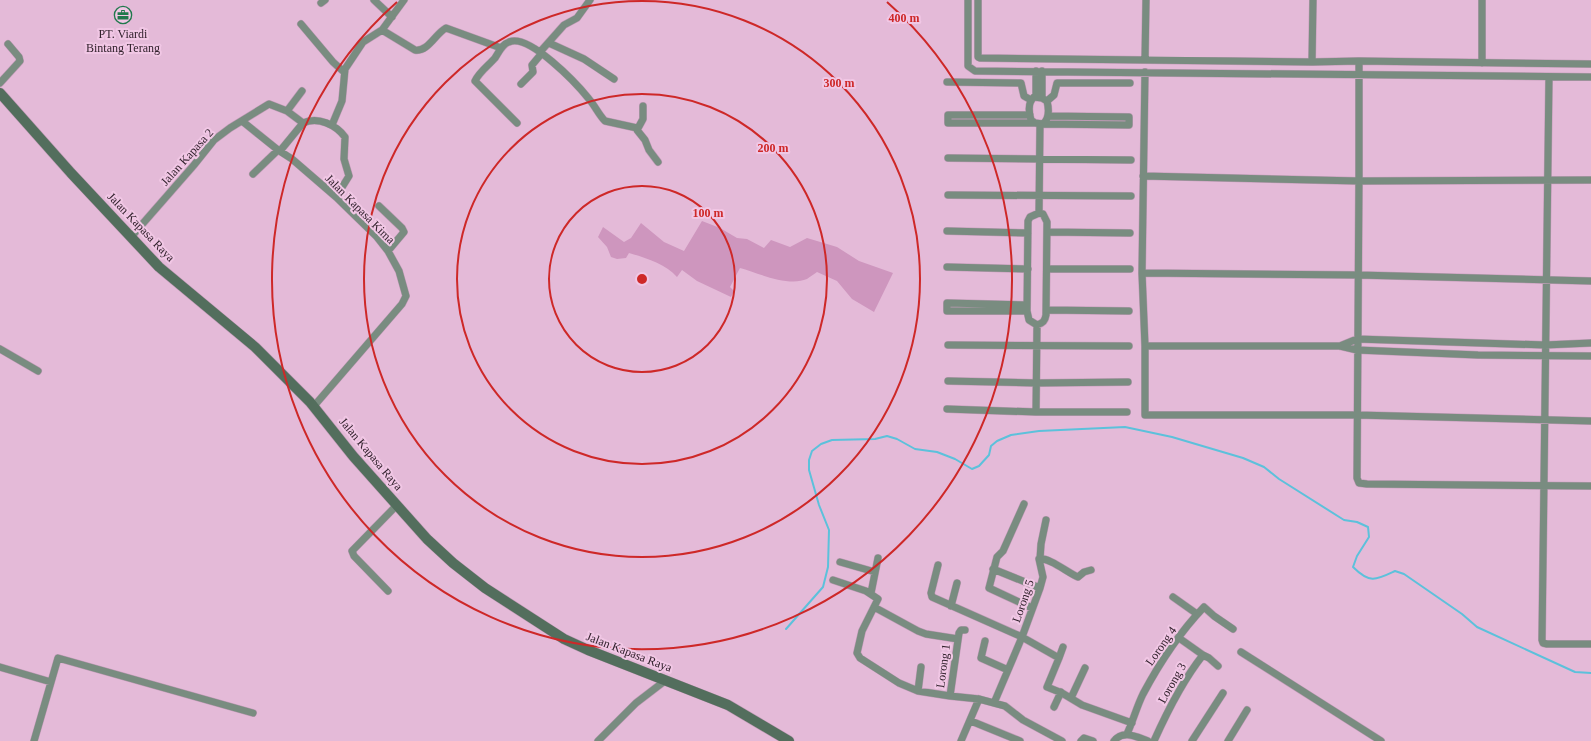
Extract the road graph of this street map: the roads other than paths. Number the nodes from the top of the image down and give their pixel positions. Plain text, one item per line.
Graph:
1 (374, 0) edge
2 (404, 0) edge
3 (590, 0) edge
4 (968, 0) edge
5 (978, 0) edge
6 (1146, 0) edge
7 (1313, 0) edge
8 (1482, 0) edge
9 (392, 17) junction
10 (301, 24) dead end
11 (382, 30) junction
12 (549, 43) junction
13 (8, 44) dead end
14 (501, 48) junction
15 (541, 53) junction
16 (979, 58) junction
17 (1145, 60) junction
18 (1358, 61) junction
19 (1312, 62) junction
20 (1482, 63) junction
21 (1591, 64) edge
22 (971, 70) junction
23 (1039, 71) junction
24 (344, 72) junction
25 (1145, 72) junction
26 (1360, 74) junction
27 (1549, 77) junction
28 (1591, 77) edge
29 (614, 79) dead end
30 (947, 82) dead end
31 (1130, 83) dead end
32 (0, 84) edge
33 (521, 84) dead end
34 (302, 91) dead end
35 (0, 93) edge
36 (1039, 99) junction
37 (643, 106) dead end
38 (287, 111) junction
39 (1030, 115) junction
40 (1048, 116) junction
41 (242, 122) junction
42 (303, 123) junction
43 (517, 123) dead end
44 (1039, 124) junction
45 (334, 125) junction
46 (637, 128) junction
47 (279, 150) junction
48 (948, 158) dead end
49 (1039, 159) junction
50 (1131, 160) dead end
51 (658, 162) dead end
52 (253, 174) dead end
53 (1143, 176) junction
54 (1548, 179) junction
55 (1591, 180) edge
56 (1359, 181) junction
57 (948, 195) dead end
58 (1039, 196) junction
59 (1131, 196) dead end
60 (336, 197) junction
61 (379, 206) dead end
62 (1038, 212) junction
63 (948, 231) dead end
64 (1047, 232) junction
65 (1028, 233) junction
66 (1130, 233) dead end
67 (131, 237) junction
68 (388, 251) junction
69 (947, 267) dead end
70 (1028, 269) junction
71 (1047, 269) junction
72 (1130, 269) dead end
73 (1142, 273) junction
74 (1358, 275) junction
75 (1547, 280) junction
76 (1591, 281) edge
77 (1027, 308) junction
78 (1046, 310) junction
79 (1129, 311) dead end
80 (1037, 325) junction
81 (1357, 339) junction
82 (1591, 343) edge
83 (948, 345) dead end
84 (1545, 345) junction
85 (1037, 346) junction
86 (1129, 346) dead end
87 (1145, 346) junction
88 (1340, 346) junction
89 (0, 349) edge
90 (1357, 350) junction
91 (1591, 356) edge
92 (1545, 357) junction
93 (38, 371) dead end
94 (948, 381) dead end
95 (1128, 382) dead end
96 (1036, 383) junction
97 (314, 406) junction
98 (947, 409) dead end
99 (1036, 412) junction
100 (1127, 412) dead end
101 (1358, 415) junction
102 (1545, 421) junction
103 (1591, 421) edge
104 (1544, 485) junction
105 (1591, 486) edge
106 (1024, 504) dead end
107 (397, 506) junction
108 (1046, 520) dead end
109 (878, 558) dead end
110 (1040, 559) junction
111 (840, 562) dead end
112 (938, 565) dead end
113 (993, 569) junction
114 (1091, 570) dead end
115 (875, 572) junction
116 (833, 580) dead end
117 (957, 583) dead end
118 (1040, 588) junction
119 (388, 591) dead end
120 (871, 593) junction
121 (1173, 597) dead end
122 (951, 606) junction
123 (874, 607) junction
124 (1032, 608) junction
125 (1197, 614) junction
126 (1233, 629) dead end
127 (966, 630) dead end
128 (1022, 638) junction
129 (1180, 638) junction
130 (958, 639) junction
131 (985, 641) dead end
132 (1591, 644) edge
133 (1063, 647) dead end
134 (1241, 652) dead end
135 (1203, 655) junction
136 (1059, 658) junction
137 (0, 666) edge
138 (1218, 666) dead end
139 (921, 667) dead end
140 (1085, 668) dead end
141 (1008, 670) junction
142 (666, 680) junction
143 (51, 682) junction
144 (918, 691) junction
145 (1061, 692) junction
146 (1223, 693) dead end
147 (950, 696) junction
148 (1071, 698) junction
149 (979, 699) junction
150 (994, 702) junction
151 (1054, 707) dead end
152 (1247, 710) dead end
153 (253, 713) dead end
154 (971, 720) junction
155 (1132, 723) junction
156 (1127, 734) junction
157 (34, 741) edge
158 (598, 741) edge
159 (789, 741) edge
160 (961, 741) edge
161 (1020, 741) edge
162 (1062, 741) edge
163 (1081, 741) edge
164 (1093, 741) edge
165 (1114, 741) edge
166 (1148, 741) edge
167 (1154, 741) edge
168 (1192, 741) edge
169 (1228, 741) edge
170 (1381, 741) edge

1 - 9 street
2 - 9 street
3 - 12 street
4 - 22 street
5 - 16 street
6 - 17 street
7 - 19 street
8 - 20 street
9 - 11 street
10 - 24 street
11 - 14 street
11 - 24 street
12 - 15 street
12 - 29 street
13 - 32 street
14 - 15 street
14 - 43 street
15 - 33 street
15 - 46 street
16 - 17 street
16 - 22 street
17 - 19 street
18 - 19 street
18 - 20 street
18 - 26 street
20 - 21 street
22 - 23 street
23 - 25 street
23 - 36 street
24 - 45 street
25 - 26 street
25 - 53 street
26 - 27 street
26 - 56 street
27 - 28 street
27 - 54 street
30 - 36 street
31 - 36 street
34 - 38 street
35 - 67 main road, Jalan Kapasa Raya
36 - 39 street
36 - 40 street
37 - 46 street
38 - 41 street, Jalan Kapasa 2
38 - 42 street, Jalan Kapasa 2
39 - 44 street
39 - 44 street
40 - 44 street
40 - 44 street
41 - 47 street, Jalan Kapasa Kima
41 - 67 street, Jalan Kapasa 2
42 - 45 street
42 - 47 street
44 - 49 street
45 - 60 street
46 - 51 street
47 - 52 street
47 - 60 street, Jalan Kapasa Kima
48 - 49 street
49 - 50 street
49 - 58 street
53 - 56 street
53 - 73 street
54 - 55 street
54 - 56 street
54 - 75 street
56 - 74 street
57 - 58 street
58 - 59 street
58 - 62 street
60 - 68 street, Jalan Kapasa Kima
61 - 68 street
62 - 64 street
62 - 65 street
63 - 65 street
64 - 66 street
64 - 71 street
65 - 70 street
67 - 97 main road, Jalan Kapasa Raya
68 - 97 street, Jalan Kapasa Kima
69 - 70 street
70 - 77 street
71 - 72 street
71 - 78 street
73 - 74 street
73 - 87 street
74 - 75 street
74 - 81 street
75 - 76 street
75 - 84 street
77 - 77 street
77 - 80 street
78 - 79 street
78 - 80 street
80 - 85 street
81 - 84 street
81 - 88 street
81 - 90 street
82 - 84 street
83 - 85 street
84 - 92 street
85 - 86 street
85 - 96 street
87 - 88 street
87 - 101 street
88 - 90 street
89 - 93 street
90 - 92 street
90 - 101 street
91 - 92 street
92 - 102 street
94 - 96 street
95 - 96 street
96 - 99 street
97 - 107 main road, Jalan Kapasa Raya
98 - 99 street
99 - 100 street
101 - 102 street
101 - 104 street
102 - 103 street
102 - 104 street
104 - 105 street
104 - 132 street
106 - 113 street
107 - 119 street
107 - 142 main road, Jalan Kapasa Raya
108 - 110 street, Lorong 5
109 - 115 street
110 - 114 street
110 - 118 street, Lorong 5
111 - 115 street
112 - 122 street
113 - 118 street
113 - 124 street
115 - 120 street
116 - 120 street
117 - 122 street
118 - 124 street, Lorong 5
120 - 123 street
121 - 125 street
122 - 128 street
123 - 130 street
123 - 144 street
124 - 128 street, Lorong 5
125 - 126 street, Lorong 4
125 - 129 street, Lorong 4
127 - 130 street
128 - 136 street
128 - 141 street, Lorong 5
129 - 135 street
129 - 155 street, Lorong 4
130 - 147 street, Lorong 1
131 - 141 street
133 - 136 street
134 - 170 street
135 - 138 street
135 - 167 street, Lorong 3
136 - 145 street
137 - 143 street
139 - 144 street
140 - 148 street
141 - 150 street, Lorong 5
142 - 158 street
142 - 159 main road, Jalan Kapasa Raya
143 - 153 street
143 - 157 street
144 - 147 street
145 - 148 street
145 - 151 street
146 - 168 street
147 - 149 street
148 - 155 street
149 - 150 street
149 - 154 street
150 - 162 street
152 - 169 street
154 - 160 street
154 - 161 street
155 - 156 street, Lorong 4
156 - 165 street
156 - 166 street
163 - 164 street

